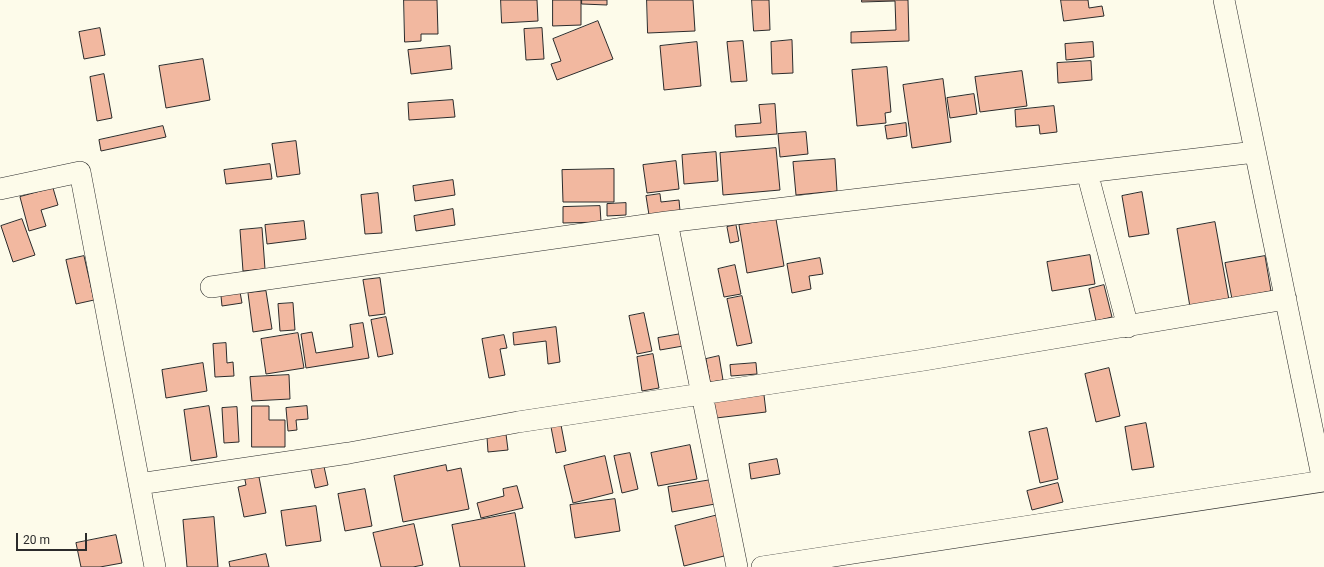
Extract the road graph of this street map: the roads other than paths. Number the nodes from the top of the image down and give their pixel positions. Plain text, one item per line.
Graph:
1 (1224, 0) edge
2 (1255, 152) junction
3 (1087, 172) junction
4 (0, 189) edge
5 (667, 222) junction
6 (211, 287) dead end
7 (1286, 299) junction
8 (1128, 327) junction
9 (702, 394) junction
10 (1323, 481) edge
11 (139, 484) junction
12 (155, 567) edge
13 (737, 567) edge
14 (762, 567) edge

1 - 2 street
2 - 3 street
2 - 7 street
3 - 5 street
3 - 8 street
4 - 11 street
5 - 6 street
5 - 9 street
7 - 8 street
7 - 10 street
8 - 9 street
9 - 11 street
9 - 13 street
10 - 14 street
11 - 12 street

